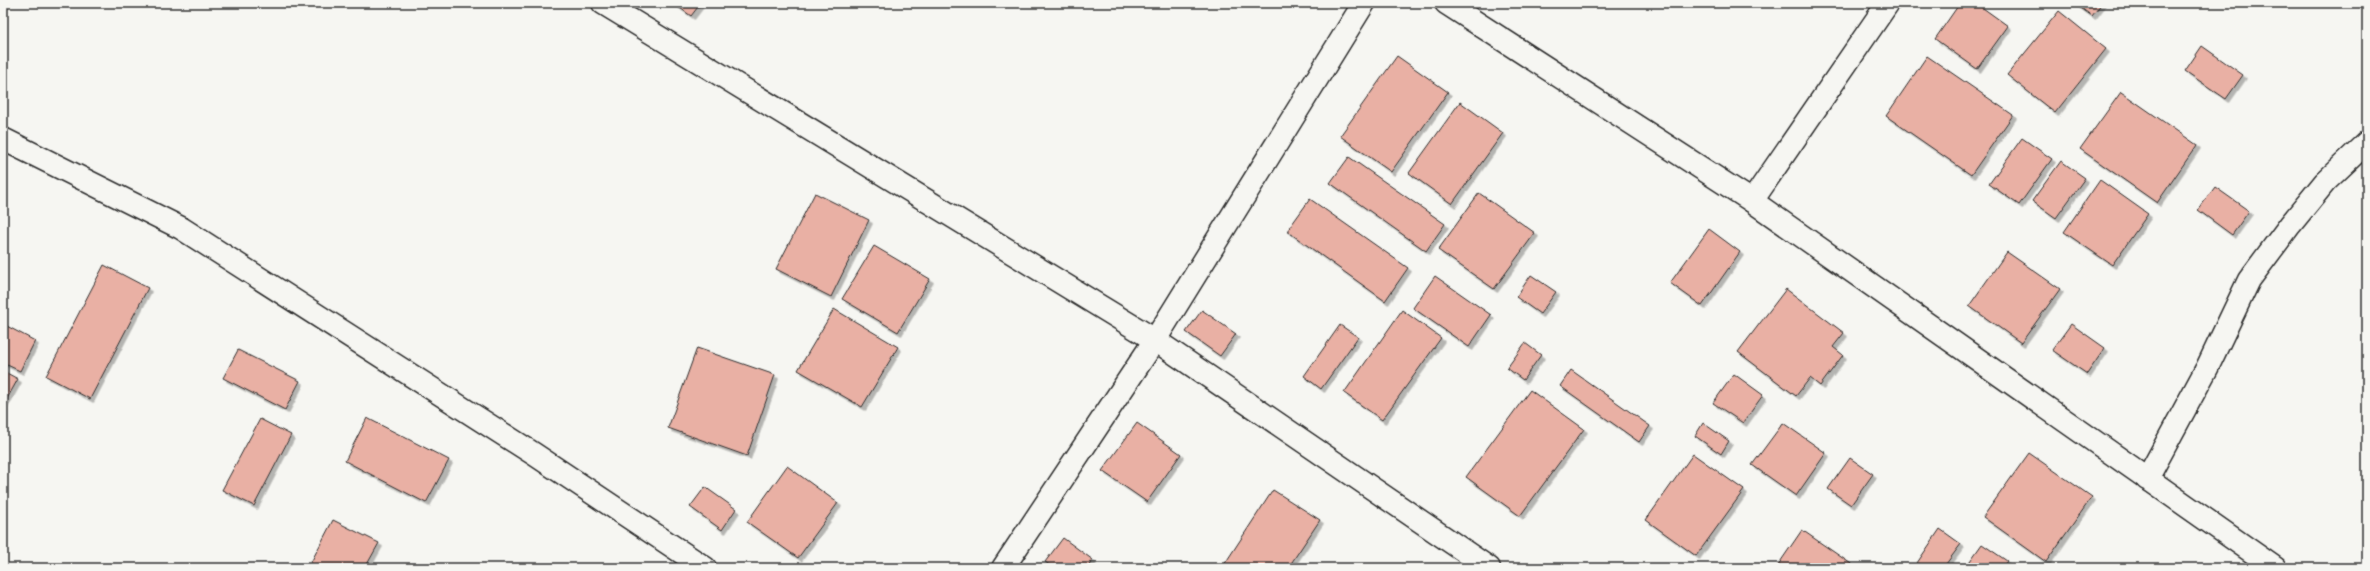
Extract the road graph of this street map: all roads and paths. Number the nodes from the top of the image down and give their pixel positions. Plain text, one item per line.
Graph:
1 (603, 3) edge
2 (1364, 3) edge
3 (1446, 3) edge
4 (1888, 3) edge
5 (3, 138) edge
6 (2367, 142) edge
7 (1752, 201) junction
8 (1155, 340) junction
9 (2147, 479) junction
10 (705, 568) edge
11 (1003, 568) edge
12 (1490, 568) edge
13 (2275, 568) edge

1 - 8 street
2 - 8 street
3 - 7 street
4 - 7 street
5 - 10 street
6 - 9 street
7 - 9 street
8 - 11 street
8 - 12 street
9 - 13 street

